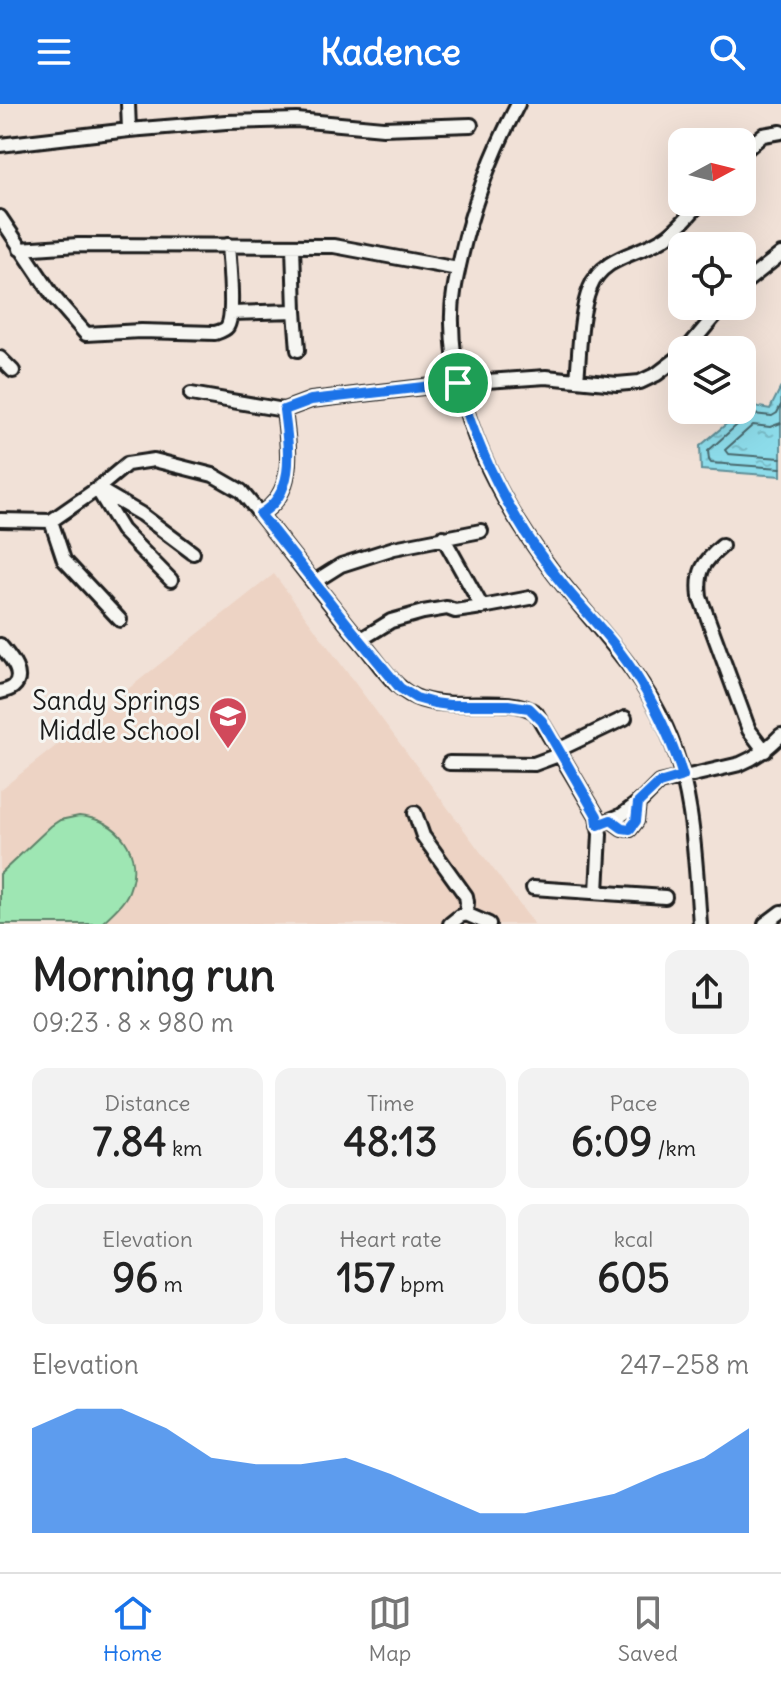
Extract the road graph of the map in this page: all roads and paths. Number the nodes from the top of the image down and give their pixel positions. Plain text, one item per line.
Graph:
1 (128, 104) edge
2 (518, 104) edge
3 (471, 125) dead end
4 (129, 130) junction
5 (781, 132) edge
6 (756, 141) edge
7 (0, 145) edge
8 (687, 216) edge
9 (0, 217) edge
10 (228, 245) junction
11 (293, 246) junction
12 (20, 249) junction
13 (781, 254) edge
14 (458, 269) junction
15 (756, 274) edge
16 (295, 311) junction
17 (231, 313) junction
18 (711, 320) edge
19 (698, 336) edge
20 (298, 350) dead end
21 (0, 358) edge
22 (668, 365) edge
23 (13, 371) dead end
24 (577, 380) junction
25 (458, 383) junction
26 (191, 394) dead end
27 (284, 410) junction
28 (97, 489) junction
29 (260, 514) junction
30 (0, 520) edge
31 (51, 521) junction
32 (481, 531) dead end
33 (443, 537) junction
34 (722, 546) dead end
35 (193, 553) dead end
36 (171, 580) dead end
37 (314, 582) junction
38 (530, 598) dead end
39 (482, 607) junction
40 (120, 620) dead end
41 (360, 640) junction
42 (0, 645) edge
43 (0, 692) edge
44 (625, 718) dead end
45 (781, 735) edge
46 (765, 751) junction
47 (560, 752) junction
48 (449, 763) dead end
49 (683, 776) junction
50 (415, 813) dead end
51 (598, 825) junction
52 (533, 888) dead end
53 (597, 892) junction
54 (665, 897) dead end
55 (781, 912) edge
56 (466, 914) junction
57 (450, 924) edge
58 (489, 924) edge
59 (700, 924) edge
60 (765, 924) edge

1 - 4 street
2 - 14 street
3 - 4 street
4 - 7 street
5 - 6 street
8 - 24 street
9 - 12 street
10 - 11 street
10 - 12 street
10 - 17 street
11 - 14 street
11 - 16 street
12 - 17 street
13 - 15 street
14 - 25 street
16 - 17 street
16 - 20 street
18 - 19 street
21 - 23 street
22 - 24 street
24 - 25 street
25 - 27 street
25 - 49 street
26 - 27 street
27 - 29 street
28 - 29 street
28 - 31 street
28 - 35 street
28 - 36 street
29 - 37 street
30 - 31 street
31 - 40 street
32 - 33 street
33 - 37 street
33 - 39 street
34 - 46 street
37 - 41 street
38 - 39 street
39 - 41 street
41 - 47 street
42 - 43 street
44 - 47 street
45 - 46 street
46 - 49 street
47 - 48 street
47 - 51 street
49 - 51 street
49 - 59 street
50 - 56 street
51 - 53 street
52 - 53 street
53 - 54 street
55 - 60 street
56 - 57 street
56 - 58 street

